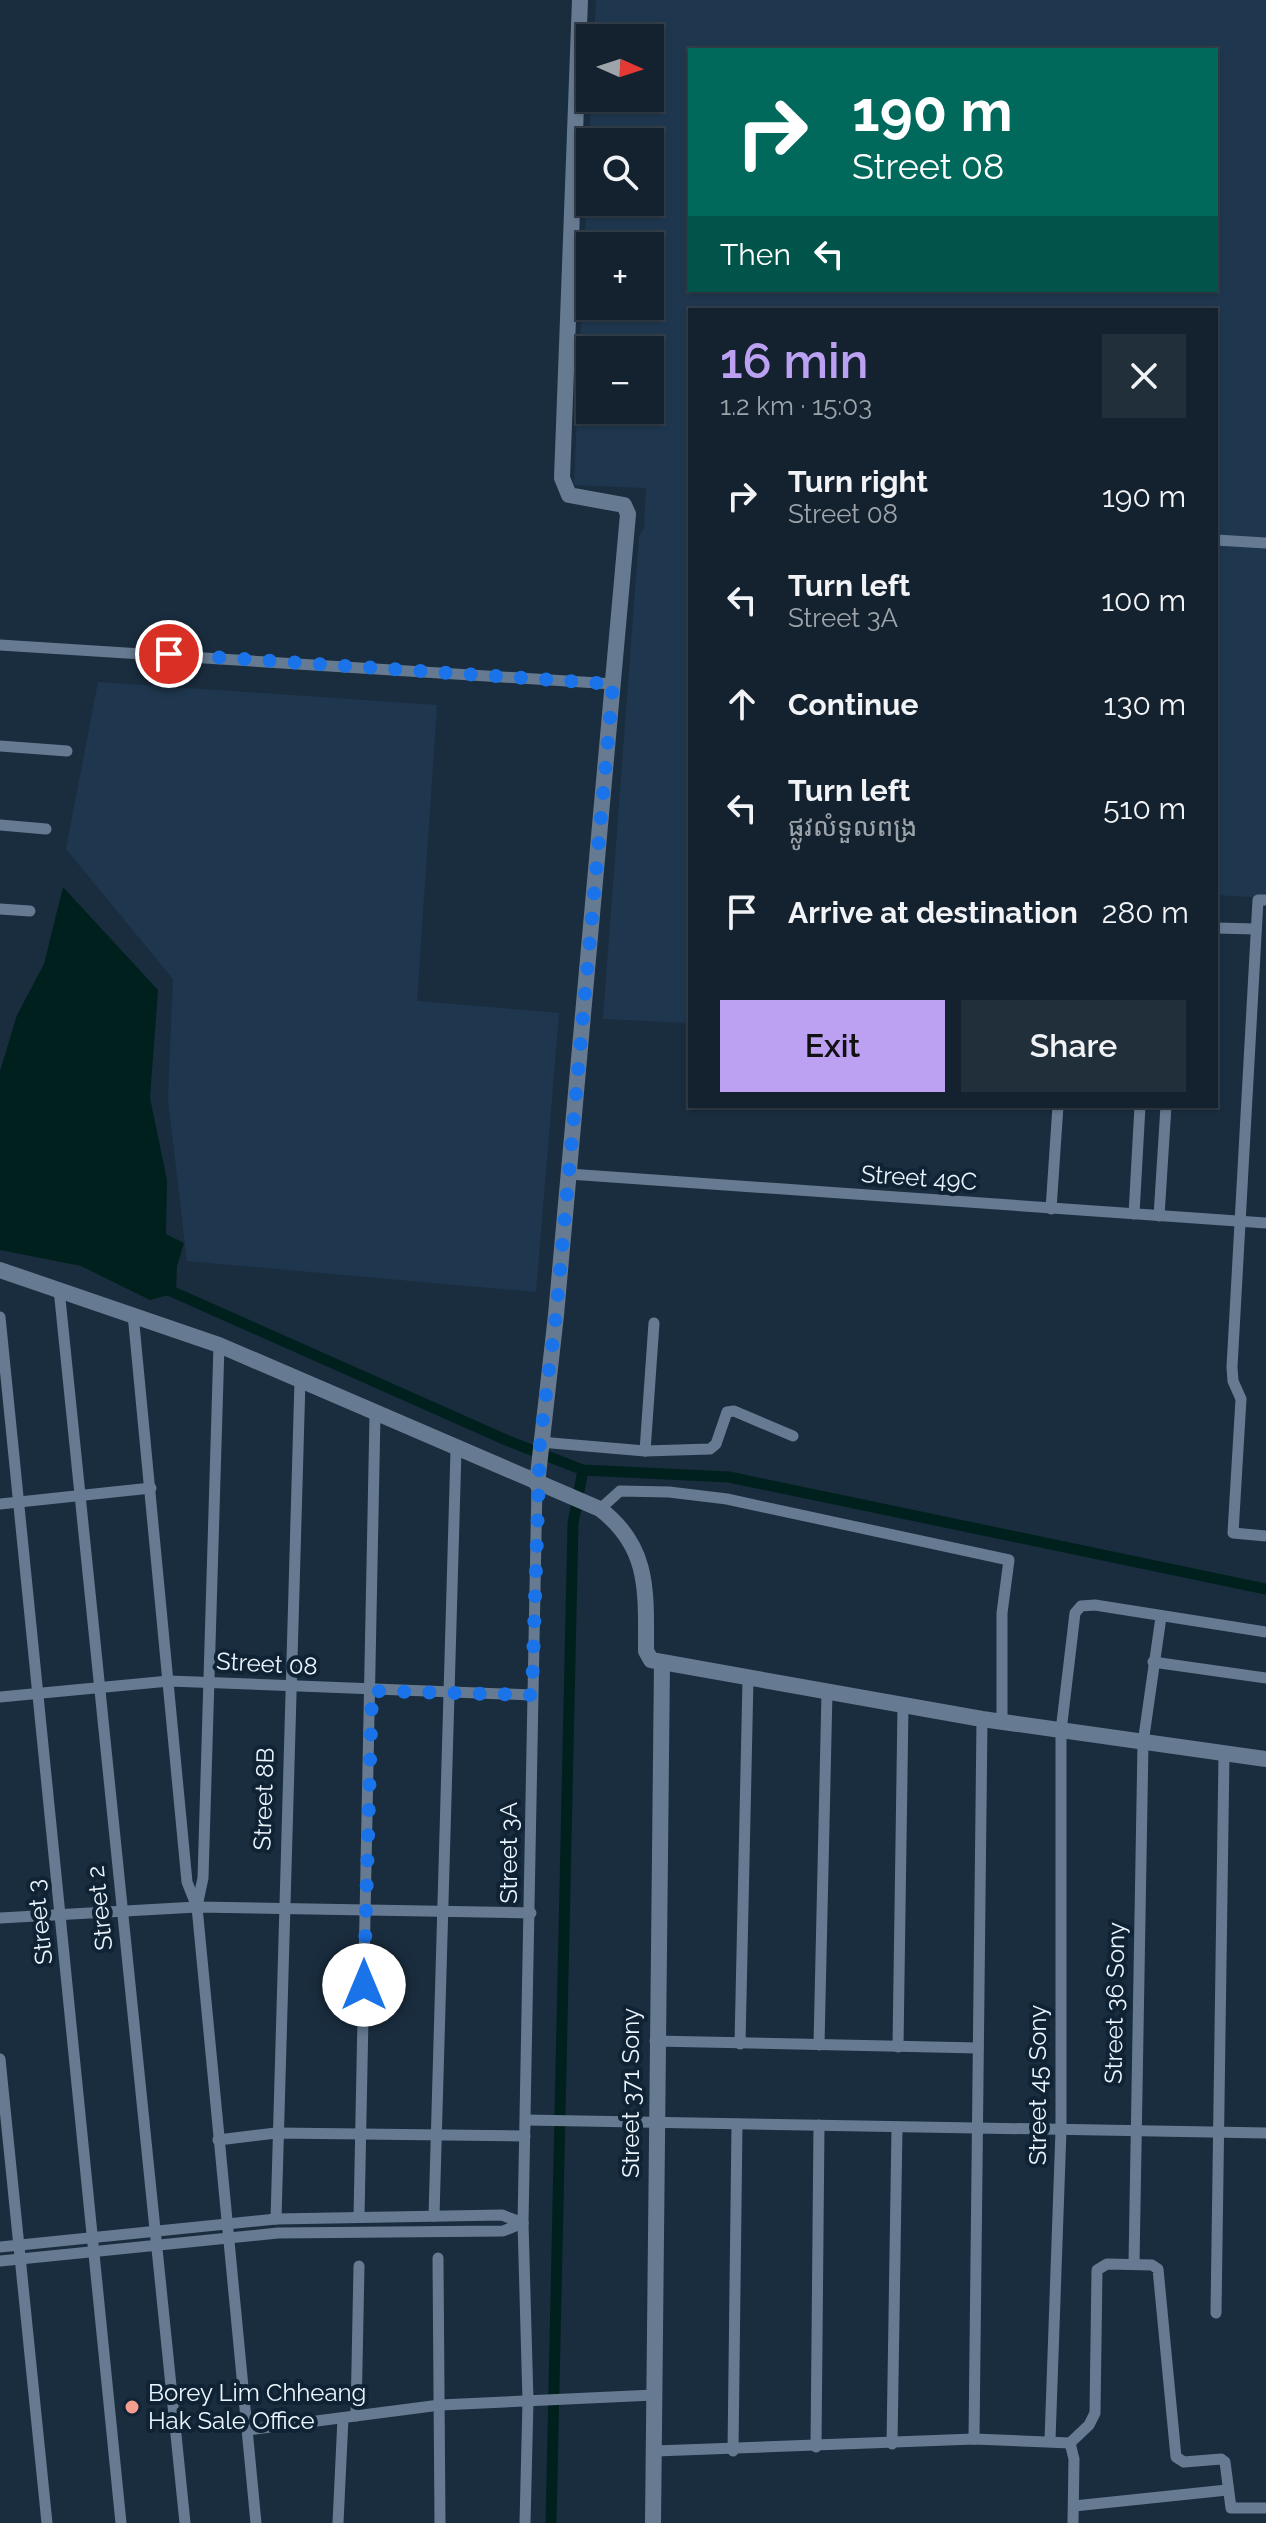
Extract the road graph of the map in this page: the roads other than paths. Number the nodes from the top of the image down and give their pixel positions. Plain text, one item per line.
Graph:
1 (580, 0) edge
2 (1218, 540) edge
3 (1266, 543) edge
4 (0, 645) edge
5 (613, 684) junction
6 (0, 746) edge
7 (67, 751) dead end
8 (0, 825) edge
9 (46, 829) dead end
10 (1266, 900) edge
11 (0, 909) edge
12 (30, 911) dead end
13 (1218, 928) edge
14 (1256, 929) junction
15 (1058, 1108) edge
16 (1140, 1108) edge
17 (1166, 1108) edge
18 (569, 1174) junction
19 (1051, 1209) junction
20 (1134, 1214) junction
21 (1159, 1216) junction
22 (1240, 1221) junction
23 (1266, 1223) edge
24 (0, 1270) edge
25 (59, 1289) junction
26 (133, 1314) junction
27 (0, 1317) edge
28 (654, 1323) dead end
29 (219, 1345) junction
30 (300, 1380) junction
31 (375, 1415) junction
32 (793, 1436) dead end
33 (539, 1449) junction
34 (456, 1450) junction
35 (645, 1451) junction
36 (537, 1484) junction
37 (151, 1488) junction
38 (80, 1496) junction
39 (19, 1502) junction
40 (0, 1504) edge
41 (600, 1509) junction
42 (1266, 1536) edge
43 (1161, 1617) junction
44 (1266, 1632) edge
45 (1153, 1662) junction
46 (662, 1663) junction
47 (1266, 1678) edge
48 (748, 1679) junction
49 (169, 1681) junction
50 (207, 1683) junction
51 (100, 1687) junction
52 (291, 1687) junction
53 (372, 1691) junction
54 (827, 1692) junction
55 (39, 1693) junction
56 (450, 1693) junction
57 (532, 1695) junction
58 (0, 1697) edge
59 (903, 1706) junction
60 (982, 1719) junction
61 (1002, 1722) junction
62 (1061, 1731) junction
63 (1143, 1743) junction
64 (1224, 1754) junction
65 (1266, 1759) edge
66 (197, 1907) junction
67 (282, 1907) junction
68 (123, 1909) junction
69 (363, 1910) junction
70 (443, 1912) junction
71 (61, 1913) junction
72 (531, 1913) junction
73 (0, 1918) edge
74 (655, 2041) junction
75 (740, 2044) junction
76 (819, 2045) junction
77 (898, 2047) junction
78 (978, 2048) junction
79 (0, 2059) edge
80 (526, 2120) junction
81 (655, 2122) junction
82 (737, 2124) junction
83 (819, 2125) junction
84 (897, 2127) junction
85 (977, 2128) junction
86 (1061, 2130) junction
87 (1135, 2131) junction
88 (276, 2133) junction
89 (1219, 2133) junction
90 (1266, 2133) edge
91 (361, 2134) junction
92 (437, 2135) junction
93 (525, 2136) junction
94 (218, 2140) junction
95 (429, 2216) junction
96 (346, 2217) junction
97 (359, 2217) junction
98 (297, 2218) junction
99 (276, 2219) junction
100 (523, 2223) junction
101 (226, 2224) junction
102 (155, 2231) junction
103 (424, 2231) junction
104 (297, 2232) junction
105 (348, 2232) junction
106 (94, 2237) junction
107 (229, 2238) junction
108 (19, 2245) junction
109 (157, 2245) junction
110 (0, 2247) edge
111 (96, 2252) junction
112 (438, 2258) dead end
113 (20, 2259) junction
114 (0, 2261) edge
115 (1134, 2264) junction
116 (359, 2266) dead end
117 (1216, 2313) dead end
118 (654, 2395) junction
119 (528, 2401) junction
120 (440, 2405) junction
121 (356, 2416) junction
122 (343, 2418) junction
123 (247, 2430) junction
124 (974, 2439) junction
125 (1050, 2440) junction
126 (1070, 2443) junction
127 (892, 2444) junction
128 (816, 2447) junction
129 (655, 2451) junction
130 (733, 2451) junction
131 (1227, 2490) junction
132 (1074, 2506) junction
133 (1266, 2508) edge
134 (47, 2523) edge
135 (121, 2523) edge
136 (185, 2523) edge
137 (256, 2523) edge
138 (338, 2523) edge
139 (440, 2523) edge
140 (525, 2523) edge
141 (653, 2523) edge
142 (1073, 2523) edge

1 - 5 street
2 - 3 street
4 - 5 street
5 - 18 street
6 - 7 street
8 - 9 street
10 - 14 street
11 - 12 street
13 - 14 street
14 - 22 street
15 - 19 street
16 - 20 street
17 - 21 street
18 - 19 street, Street 49C
18 - 33 street
19 - 20 street, Street 49C
20 - 21 street, Street 49C
21 - 22 street, Street 49C
22 - 23 street, Street 49C
22 - 42 street
24 - 25 street
25 - 26 street
25 - 38 street, Street 2
26 - 29 street
26 - 37 street
27 - 39 street, Street 3
28 - 35 street
29 - 30 street
29 - 50 street
30 - 31 street
30 - 52 street, Street 8B
31 - 34 street
31 - 53 street
32 - 35 street
33 - 35 street
33 - 36 street
34 - 36 street
34 - 56 street
36 - 41 street
36 - 57 street, Street 3A
37 - 38 street
37 - 49 street
38 - 39 street
38 - 51 street, Street 2
39 - 40 street
39 - 55 street, Street 3
41 - 46 street
41 - 61 street
43 - 44 street
43 - 45 street, Street 36 Sony
43 - 62 street, Street 45 Sony
45 - 47 street
45 - 63 street, Street 36 Sony
46 - 48 street
46 - 74 street, Street 371 Sony
48 - 54 street
48 - 75 street
49 - 50 street, Street 08
49 - 51 street, Street 08
49 - 66 street
50 - 52 street, Street 08
50 - 66 street
51 - 55 street, Street 08
51 - 68 street, Street 2
52 - 53 street, Street 08
52 - 67 street, Street 8B
53 - 56 street, Street 08
53 - 69 street
54 - 59 street
54 - 76 street
55 - 58 street, Street 08
55 - 71 street, Street 3
56 - 57 street, Street 08
56 - 70 street
57 - 72 street, Street 3A
59 - 60 street
59 - 77 street
60 - 61 street
60 - 78 street
61 - 62 street
62 - 63 street
62 - 86 street, Street 45 Sony
63 - 64 street
63 - 87 street, Street 36 Sony
64 - 65 street
64 - 89 street
66 - 67 street
66 - 68 street
66 - 94 street
67 - 69 street
67 - 88 street, Street 8B
68 - 71 street
68 - 102 street, Street 2
69 - 70 street
69 - 91 street
70 - 72 street
70 - 92 street
71 - 73 street
71 - 106 street, Street 3
72 - 80 street, Street 3A
74 - 75 street
74 - 81 street, Street 371 Sony
75 - 76 street
76 - 77 street
77 - 78 street
78 - 85 street
79 - 108 street
80 - 81 street
80 - 93 street, Street 3A
81 - 82 street
81 - 118 street, Street 371 Sony
82 - 83 street
82 - 130 street
83 - 84 street
83 - 128 street
84 - 85 street
84 - 127 street
85 - 86 street
85 - 124 street
86 - 87 street
86 - 125 street, Street 45 Sony
87 - 89 street
87 - 115 street, Street 36 Sony
88 - 91 street
88 - 94 street
88 - 99 street, Street 8B
89 - 90 street
89 - 117 street
91 - 92 street
91 - 97 street
92 - 93 street
92 - 95 street
93 - 100 street, Street 3A
94 - 101 street
95 - 97 street
95 - 100 street
95 - 103 street
96 - 97 street
96 - 98 street
96 - 105 street
98 - 99 street
98 - 104 street
99 - 101 street
100 - 103 street
100 - 119 street, Street 3A
101 - 102 street
101 - 107 street
102 - 106 street
102 - 109 street, Street 2
103 - 105 street
104 - 105 street
104 - 107 street
106 - 108 street
106 - 111 street, Street 3
107 - 109 street
107 - 123 street
108 - 110 street
108 - 113 street
109 - 111 street
109 - 136 street, Street 2
111 - 113 street
111 - 135 street, Street 3
112 - 120 street
113 - 114 street
113 - 134 street
115 - 126 street
115 - 131 street
116 - 121 street
118 - 119 street
118 - 129 street, Street 371 Sony
119 - 120 street
119 - 140 street, Street 3A
120 - 121 street
120 - 139 street
121 - 122 street
122 - 123 street
122 - 138 street
123 - 137 street
124 - 125 street
124 - 127 street
125 - 126 street
126 - 132 street
127 - 128 street
128 - 130 street
129 - 130 street
129 - 141 street, Street 371 Sony
131 - 132 street
131 - 133 street
132 - 142 street

